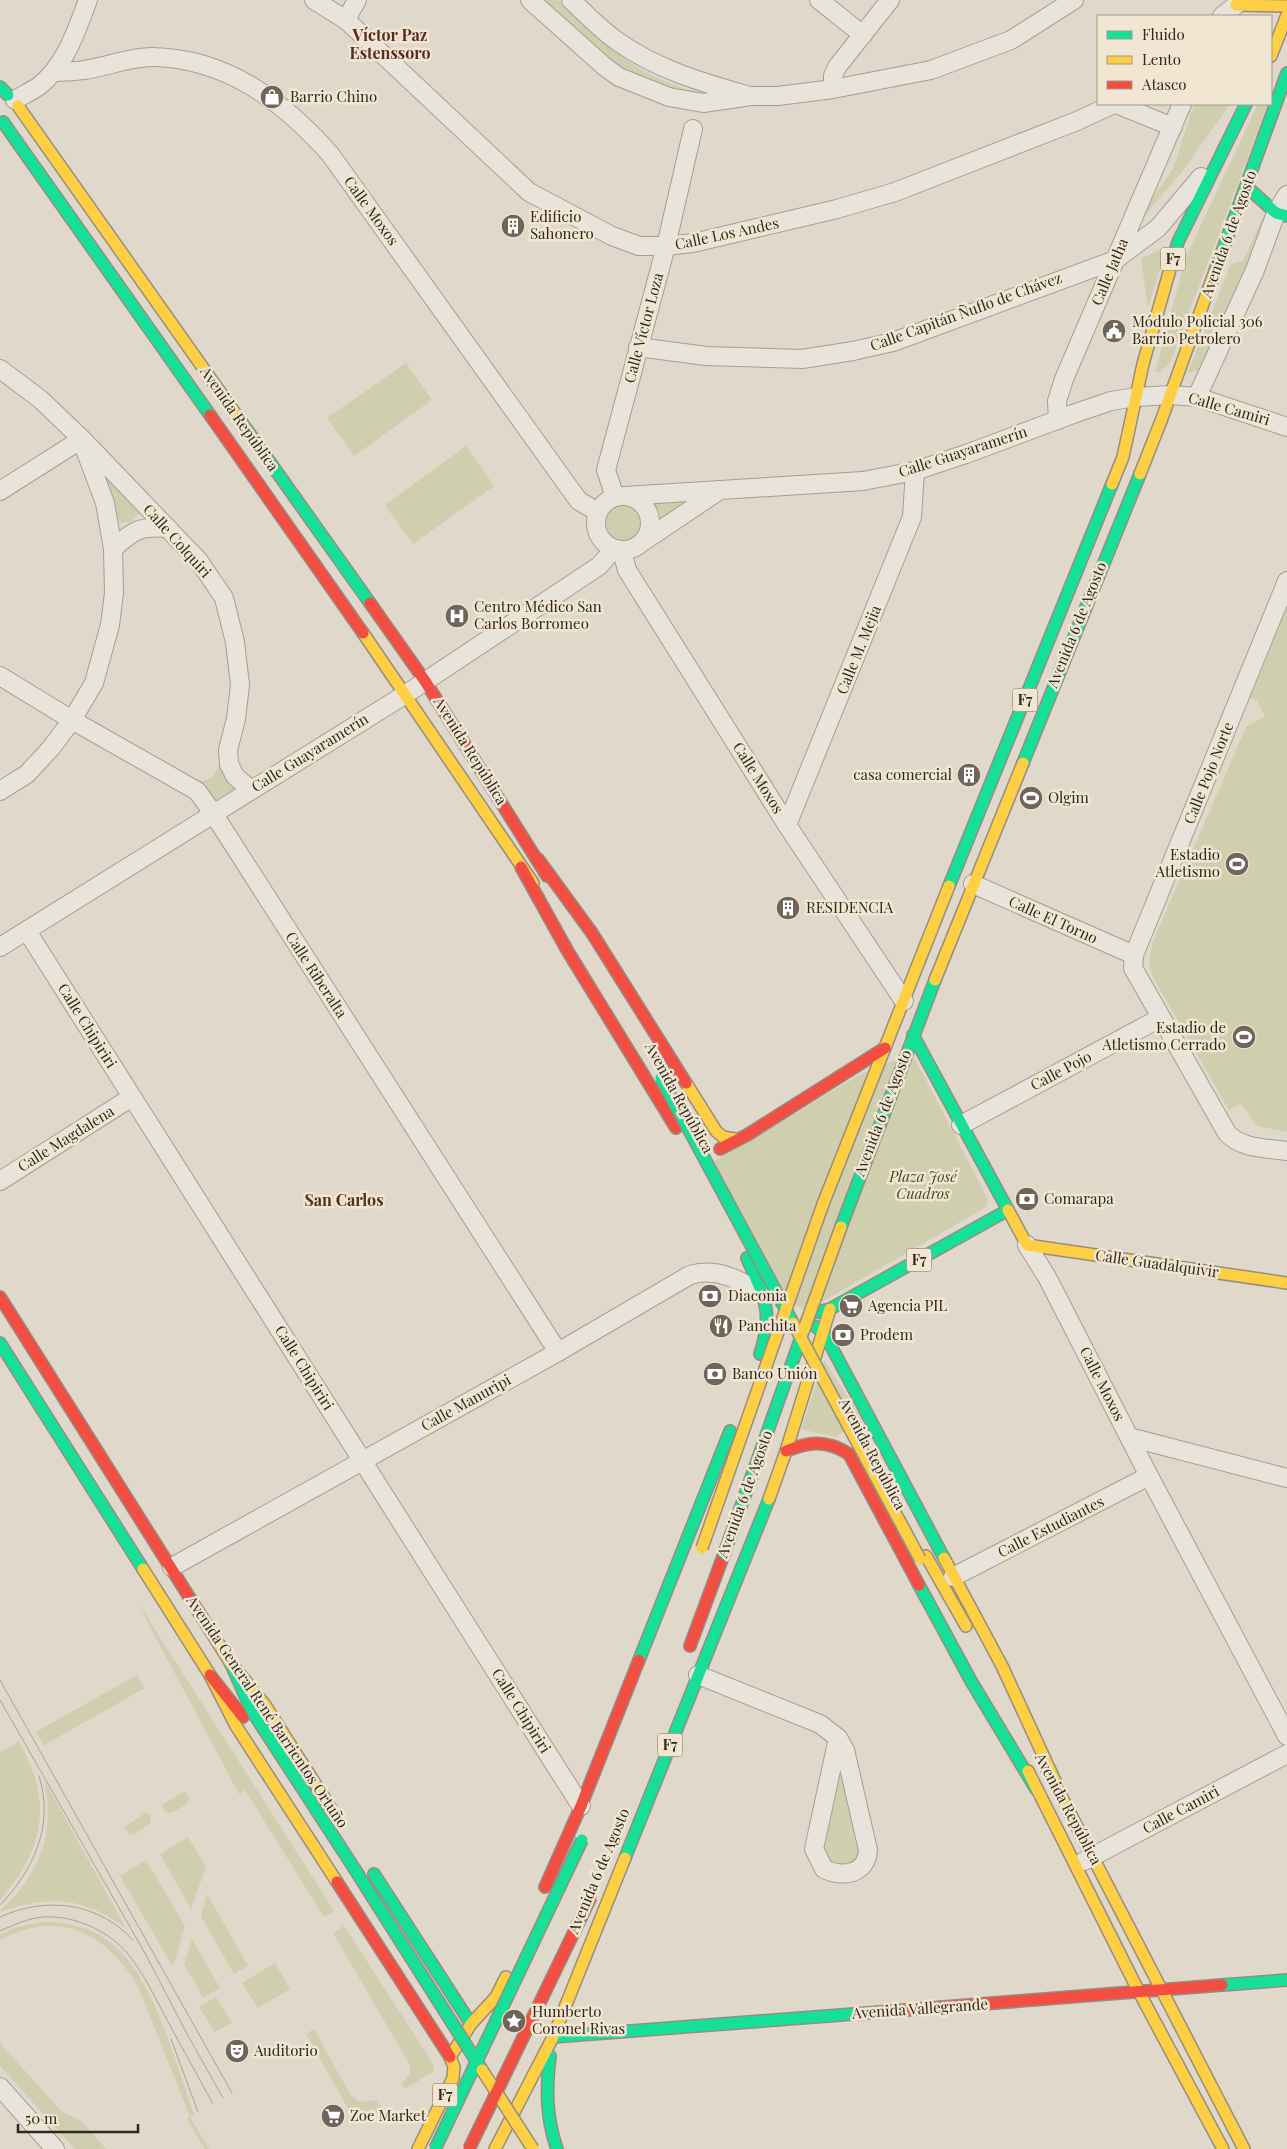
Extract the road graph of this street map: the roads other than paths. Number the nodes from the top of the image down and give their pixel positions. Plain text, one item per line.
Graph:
1 (88, 0) edge
2 (314, 0) edge
3 (357, 0) edge
4 (530, 0) edge
5 (571, 0) edge
6 (819, 0) edge
7 (890, 0) edge
8 (1074, 0) edge
9 (1241, 3) edge
10 (1287, 6) edge
11 (1223, 15) edge
12 (1287, 15) edge
13 (346, 20) junction
14 (863, 35) junction
15 (1272, 53) edge
16 (54, 72) junction
17 (1287, 72) edge
18 (833, 89) junction
19 (751, 96) junction
20 (8, 97) edge
21 (1113, 105) edge
22 (1118, 105) edge
23 (1182, 105) edge
24 (1245, 105) edge
25 (2, 121) edge
26 (1173, 127) junction
27 (693, 129) dead end
28 (1232, 130) junction
29 (1247, 187) junction
30 (1287, 195) edge
31 (1282, 215) edge
32 (666, 246) junction
33 (1115, 260) junction
34 (638, 347) junction
35 (0, 369) edge
36 (1170, 395) junction
37 (1136, 397) junction
38 (1196, 397) junction
39 (1058, 420) junction
40 (1287, 427) edge
41 (82, 439) junction
42 (915, 471) junction
43 (720, 490) junction
44 (0, 491) edge
45 (620, 496) junction
46 (598, 512) junction
47 (168, 528) junction
48 (644, 541) junction
49 (113, 549) junction
50 (618, 550) junction
51 (1287, 581) edge
52 (0, 676) edge
53 (425, 681) junction
54 (406, 694) junction
55 (72, 720) junction
56 (251, 790) junction
57 (0, 791) edge
58 (213, 813) junction
59 (788, 825) junction
60 (538, 859) junction
61 (521, 867) junction
62 (973, 884) junction
63 (27, 930) junction
64 (0, 947) edge
65 (1134, 955) junction
66 (608, 995) dead end
67 (904, 1001) junction
68 (1160, 1018) junction
69 (913, 1035) junction
70 (885, 1048) junction
71 (132, 1097) junction
72 (961, 1125) junction
73 (736, 1139) junction
74 (1287, 1151) edge
75 (700, 1168) junction
76 (0, 1181) edge
77 (1008, 1210) junction
78 (1027, 1245) junction
79 (1287, 1283) edge
80 (763, 1294) junction
81 (0, 1297) edge
82 (830, 1309) junction
83 (824, 1333) junction
84 (767, 1334) junction
85 (0, 1343) edge
86 (558, 1352) junction
87 (1129, 1436) junction
88 (786, 1451) junction
89 (362, 1461) junction
90 (1149, 1476) junction
91 (1287, 1478) edge
92 (700, 1553) dead end
93 (923, 1558) junction
94 (172, 1567) junction
95 (953, 1577) junction
96 (972, 1638) dead end
97 (685, 1659) dead end
98 (230, 1662) junction
99 (991, 1670) dead end
100 (210, 1674) junction
101 (698, 1675) junction
102 (1287, 1736) edge
103 (838, 1738) junction
104 (1287, 1754) edge
105 (1055, 1781) junction
106 (1036, 1789) junction
107 (581, 1806) junction
108 (335, 1814) dead end
109 (584, 1836) dead end
110 (1093, 1857) junction
111 (368, 1864) dead end
112 (1075, 1866) junction
113 (350, 1870) junction
114 (593, 1892) dead end
115 (543, 1894) dead end
116 (535, 1911) dead end
117 (1287, 1980) edge
118 (1161, 1990) junction
119 (1139, 1992) junction
120 (471, 2024) junction
121 (553, 2038) junction
122 (450, 2057) junction
123 (0, 2087) edge
124 (428, 2131) junction
125 (55, 2149) edge
126 (418, 2149) edge
127 (435, 2149) edge
128 (448, 2149) edge
129 (469, 2149) edge
130 (490, 2149) edge
131 (495, 2149) edge
132 (524, 2149) edge
133 (533, 2149) edge
134 (557, 2149) edge
135 (1223, 2149) edge
136 (1244, 2149) edge

1 - 16 street
2 - 13 street, Calle Los Andes
3 - 13 street
4 - 19 street
5 - 19 street
6 - 14 street
7 - 14 street
8 - 18 street
9 - 10 main road
9 - 11 street
12 - 15 main road
13 - 32 street, Calle Los Andes
14 - 18 street
16 - 20 street
16 - 46 street, Calle Moxos
17 - 29 main road, Avenida 6 de Agosto / F7
18 - 19 street
20 - 25 main road
20 - 53 main road, Avenida República
21 - 32 street, Calle Los Andes
22 - 26 street
23 - 26 street, Calle Jatha
24 - 28 main road, Avenida 6 de Agosto / F7
25 - 54 main road, Avenida República
26 - 33 street, Calle Jatha
27 - 32 street, Calle Víctor Loza
28 - 33 street, Calle Capitán Ñuflo de Chávez
28 - 37 main road, Avenida 6 de Agosto / F7
29 - 31 main road
29 - 36 main road, Avenida 6 de Agosto / F7
30 - 31 street
31 - 38 street
32 - 34 street, Calle Víctor Loza
33 - 34 street, Calle Capitán Ñuflo de Chávez
33 - 39 street, Calle Jatha
34 - 45 street, Calle Víctor Loza
35 - 41 street, Calle Colquiri
36 - 37 street, Calle Guayaramerín
36 - 38 street, Calle Camiri
36 - 62 main road, Avenida 6 de Agosto / F7
37 - 39 street, Calle Guayaramerín
37 - 67 main road, Avenida 6 de Agosto / F7
38 - 40 street, Calle Camiri
39 - 42 street, Calle Guayaramerín
41 - 44 street
41 - 47 street, Calle Colquiri
41 - 49 street
42 - 43 street, Calle Guayaramerín
42 - 59 street, Calle M. Mejia
43 - 45 street, Calle Guayaramerín
43 - 48 street
45 - 46 street
45 - 48 street
46 - 50 street
47 - 49 street
47 - 56 street, Calle Colquiri
48 - 50 street
49 - 55 street
50 - 53 street, Calle Guayaramerín
50 - 59 street, Calle Moxos
51 - 65 street, Calle Pojo Norte
52 - 55 street, Calle Riberalta
53 - 54 street, Calle Guayaramerín
53 - 60 main road, Avenida República
54 - 56 street, Calle Guayaramerín
54 - 61 main road, Avenida República
55 - 57 street
55 - 58 street, Calle Riberalta
56 - 58 street, Calle Guayaramerín
58 - 63 street, Calle Guayaramerín
58 - 86 street, Calle Riberalta
59 - 67 street, Calle Moxos
60 - 73 main road
60 - 93 main road, Avenida República, bridge
61 - 66 main road, Avenida República
61 - 75 main road, Avenida República
62 - 65 street, Calle El Torno
62 - 69 main road, Avenida 6 de Agosto / F7
63 - 64 street, Calle Guayaramerín
63 - 71 street, Calle Chipiriri
65 - 68 street
67 - 70 main road, Avenida 6 de Agosto / F7
68 - 72 street, Calle Pojo
68 - 74 street
69 - 72 main road, Calle Moxos
69 - 97 main road, Avenida 6 de Agosto, bridge
70 - 73 main road
70 - 92 main road, Avenida 6 de Agosto, bridge
71 - 76 street, Calle Magdalena
71 - 89 street, Calle Chipiriri
72 - 77 main road, Calle Moxos
73 - 75 main road
75 - 80 main road, Avenida República
77 - 78 main road, Calle Moxos
77 - 82 main road, F7
78 - 79 main road, Calle Guadalquivir
78 - 87 street, Calle Moxos
80 - 82 main road
80 - 84 main road
80 - 86 street, Calle Manuripi
81 - 94 main road, Avenida General René Barrientos Ortuño
82 - 83 main road, Avenida 6 de Agosto
83 - 84 main road
83 - 88 main road, Avenida 6 de Agosto
83 - 95 main road
84 - 107 main road
85 - 100 main road, Avenida General René Barrientos Ortuño
86 - 89 street, Calle Manuripi
87 - 90 street, Calle Moxos
87 - 91 street
88 - 101 main road, Avenida 6 de Agosto / F7
88 - 106 main road
89 - 94 street, Calle Manuripi
89 - 107 street, Calle Chipiriri
90 - 95 street, Calle Estudiantes
90 - 102 street, Calle Moxos
93 - 96 main road, Avenida República
93 - 106 main road, Avenida República
94 - 98 main road, Avenida General René Barrientos Ortuño
95 - 105 main road
98 - 108 main road, Avenida General René Barrientos Ortuño
98 - 113 main road
99 - 105 main road, Avenida República
100 - 113 main road
100 - 122 main road, Avenida General René Barrientos Ortuño
101 - 103 street
101 - 121 main road, Avenida 6 de Agosto / F7
103 - 103 street
104 - 110 street, Calle Camiri
105 - 110 main road, Avenida República
106 - 112 main road, Avenida República
107 - 115 main road
109 - 127 main road, Avenida 6 de Agosto, bridge
110 - 112 street, Calle Camiri
110 - 118 main road, Avenida República
111 - 120 main road
112 - 119 main road, Avenida República
113 - 132 main road, bridge
113 - 133 main road, bridge
114 - 129 main road, Avenida 6 de Agosto, bridge
116 - 120 main road
117 - 118 main road, Avenida Vallegrande
118 - 119 main road, Avenida Vallegrande
118 - 136 main road, Avenida República
119 - 121 main road, Avenida Vallegrande
119 - 135 main road, Avenida República
120 - 122 main road
120 - 130 main road
121 - 131 main road, Avenida 6 de Agosto / F7
121 - 134 main road
122 - 124 main road, F7
123 - 125 street
124 - 126 main road
124 - 128 main road

